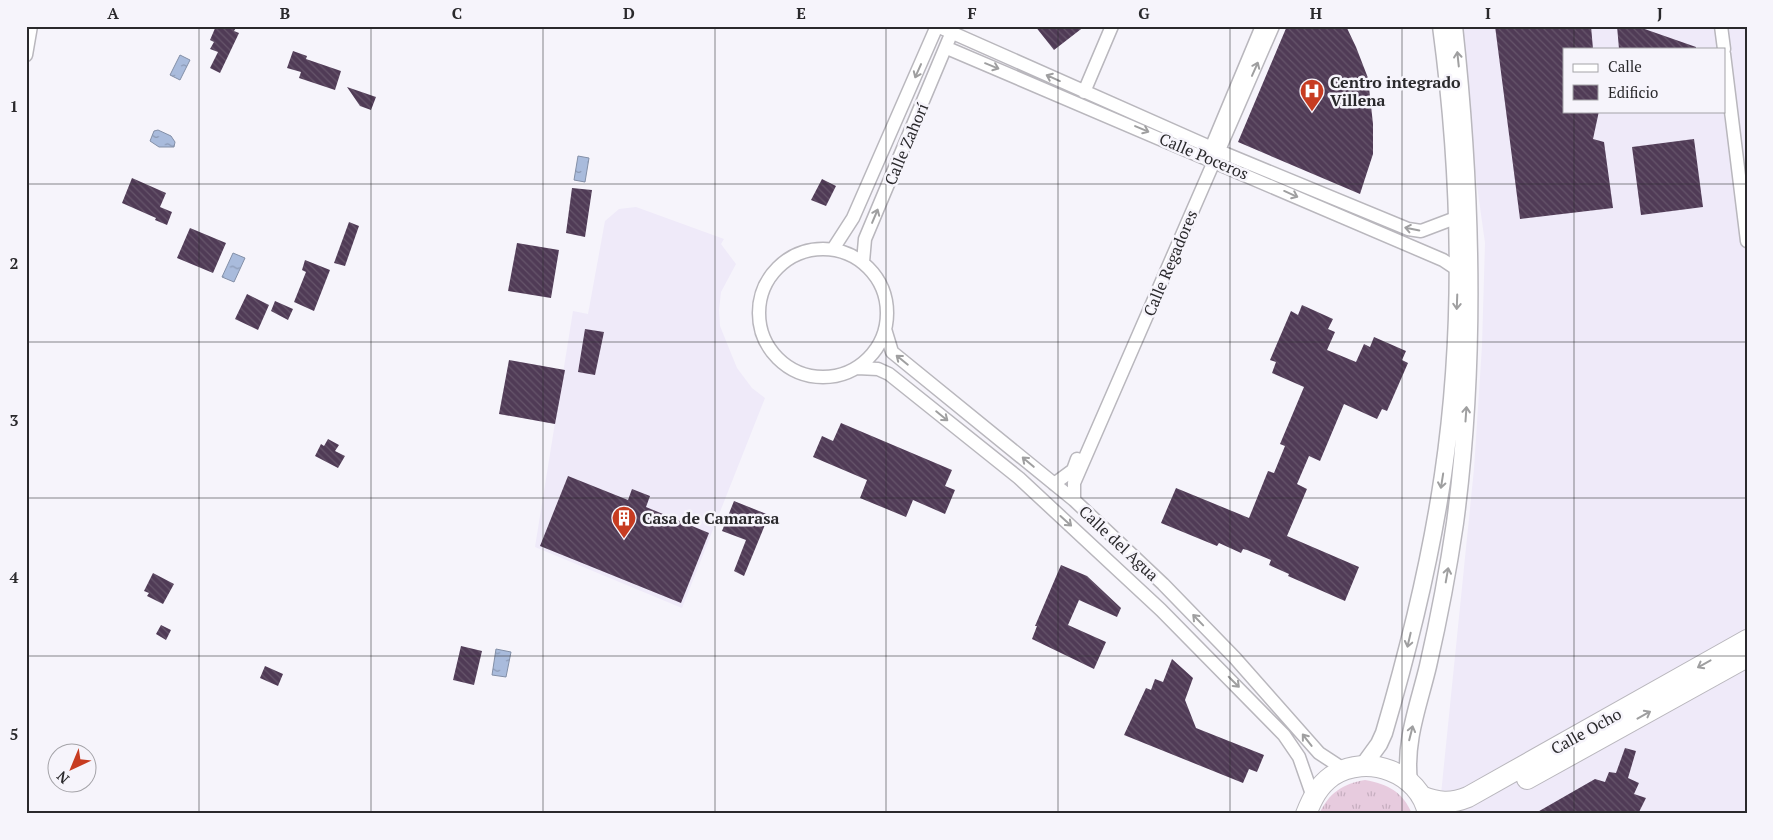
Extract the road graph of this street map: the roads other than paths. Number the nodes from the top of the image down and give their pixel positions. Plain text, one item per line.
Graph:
1 (31, 26) edge
2 (937, 26) edge
3 (1112, 26) edge
4 (1262, 26) edge
5 (1273, 26) edge
6 (1441, 26) edge
7 (1454, 26) edge
8 (1721, 26) edge
9 (952, 30) edge
10 (947, 48) junction
11 (1724, 48) edge
12 (26, 54) edge
13 (1726, 70) edge
14 (1084, 92) junction
15 (1213, 154) junction
16 (1458, 217) junction
17 (1747, 241) edge
18 (834, 249) junction
19 (863, 262) junction
20 (1458, 270) junction
21 (886, 329) junction
22 (857, 368) junction
23 (1054, 484) junction
24 (1074, 500) junction
25 (1747, 640) edge
26 (1747, 657) edge
27 (1354, 768) junction
28 (1419, 797) edge
29 (1310, 805) edge
30 (1464, 814) edge

1 - 12 street
2 - 9 street, Calle Poceros
2 -> 18 street, Calle Zahorí
3 - 14 street
4 - 15 street, Calle Regadores
15 -> 5 street, Calle Regadores
6 - 16 street
28 -> 7 street
8 - 11 street
9 - 10 street, Calle Zahorí
14 -> 9 street, Calle Poceros
10 -> 15 street, Calle Poceros
19 -> 10 street, Calle Zahorí
13 - 17 street
14 - 15 street, Calle Poceros
16 -> 15 street, Calle Poceros
15 -> 20 street, Calle Poceros
15 - 23 street, Calle Regadores
15 - 24 street, Calle Regadores
16 - 20 street
18 - 19 street
18 - 22 street
19 - 21 street
20 -> 27 street
21 - 22 street
23 -> 21 street, Calle del Agua
22 -> 29 street, Calle del Agua
23 - 24 street, Calle del Agua
27 -> 24 street, Calle del Agua
25 -> 28 main road, Calle Ocho
30 -> 26 main road, Calle Ocho
27 - 28 main road, Calle Ocho
27 - 29 main road

